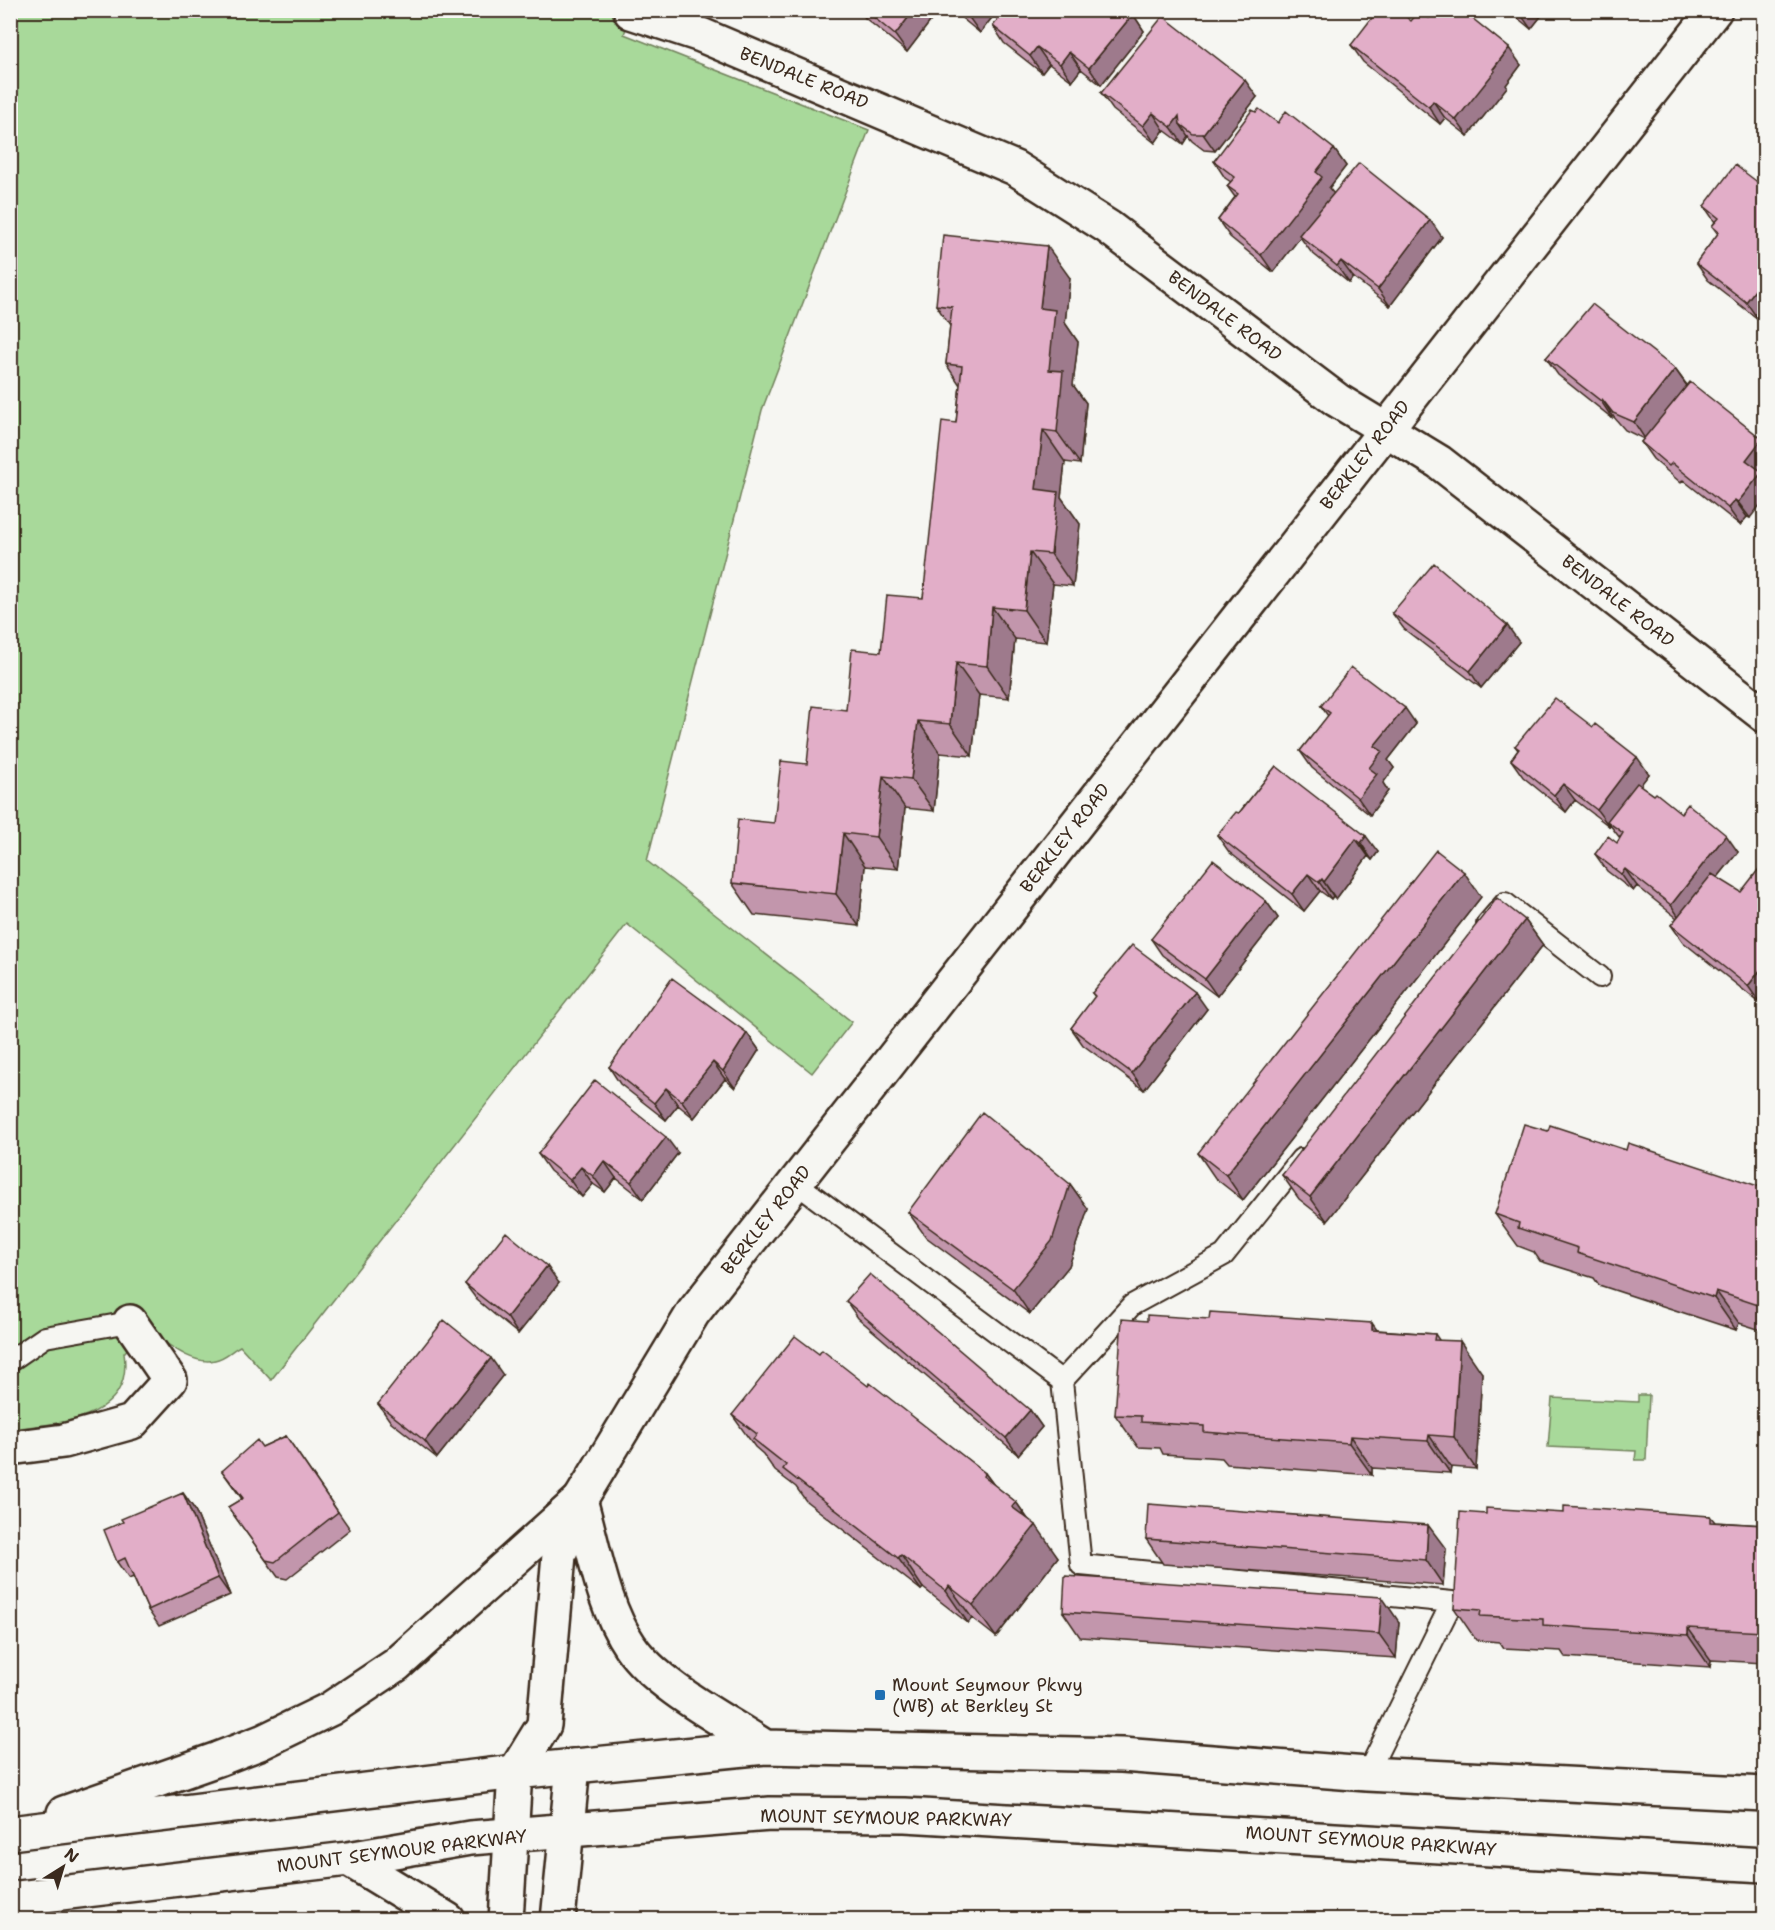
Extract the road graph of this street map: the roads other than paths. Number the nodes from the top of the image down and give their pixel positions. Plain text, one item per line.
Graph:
1 (1715, 10) edge
2 (631, 12) edge
3 (702, 23) edge
4 (1384, 430) junction
5 (1764, 715) edge
6 (1475, 940) edge
7 (1600, 977) dead end
8 (1313, 1144) edge
9 (796, 1183) junction
10 (130, 1323) joint
11 (10, 1361) edge
12 (1062, 1381) junction
13 (10, 1449) edge
14 (580, 1500) junction
15 (544, 1725) junction
16 (765, 1747) junction
17 (573, 1766) junction
18 (515, 1772) junction
19 (1367, 1774) junction
20 (1764, 1794) edge
21 (566, 1831) junction
22 (10, 1832) edge
23 (511, 1836) junction
24 (348, 1859) junction
25 (1764, 1865) edge
26 (10, 1899) edge
27 (448, 1920) edge
28 (506, 1920) edge
29 (558, 1920) edge

1 - 4 main road, BERKLEY ROAD
2 - 3 main road, BENDALE ROAD
3 - 4 main road, BENDALE ROAD
4 - 5 main road, BENDALE ROAD
4 - 9 main road, BERKLEY ROAD
6 - 7 lane
8 - 12 lane
9 - 12 lane
9 - 14 main road, BERKLEY ROAD
10 - 11 lane
10 - 13 main road
12 - 19 lane
14 - 15 main road, BERKLEY ROAD
14 - 16 main road
14 - 22 main road
15 - 17 main road
15 - 18 main road, BERKLEY ROAD
16 - 17 main road
16 - 19 main road
17 - 18 main road
17 - 21 main road
18 - 22 main road
18 - 23 main road, BERKLEY ROAD
19 - 20 main road
21 - 23 main road, MOUNT SEYMOUR PARKWAY
21 - 25 main road, MOUNT SEYMOUR PARKWAY
21 - 29 main road
23 - 24 main road, MOUNT SEYMOUR PARKWAY
23 - 28 main road, BERKLEY ROAD
24 - 26 main road, MOUNT SEYMOUR PARKWAY
24 - 27 main road

